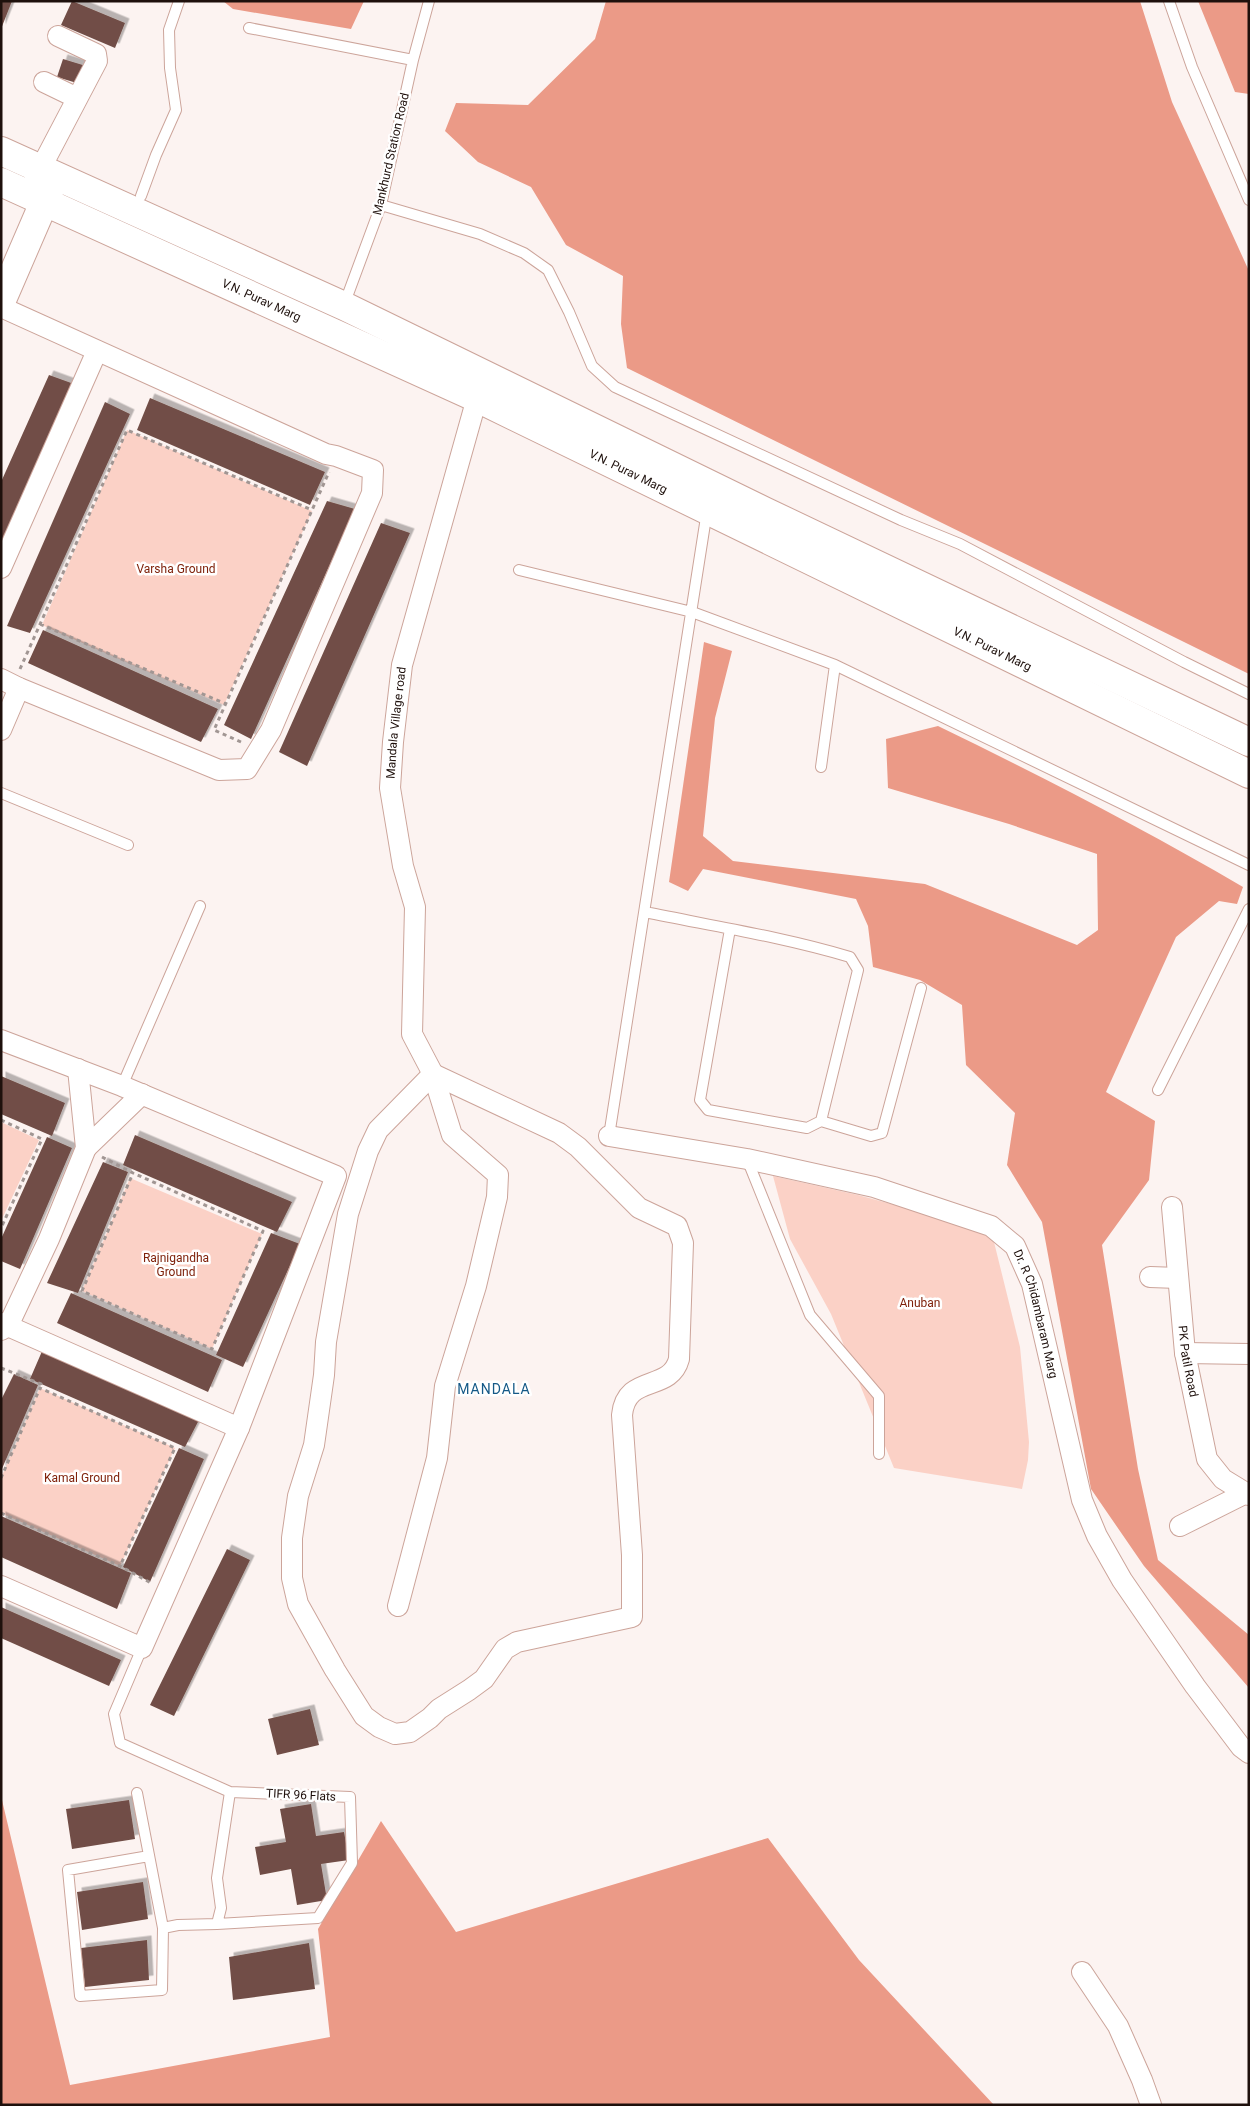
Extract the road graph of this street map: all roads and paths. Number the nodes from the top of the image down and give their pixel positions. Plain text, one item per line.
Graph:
1 (179, 1) edge
2 (429, 1) edge
3 (1169, 1) edge
4 (250, 28) dead end
5 (58, 36) dead end
6 (413, 60) junction
7 (44, 82) dead end
8 (77, 98) junction
9 (1, 151) edge
10 (48, 172) junction
11 (1, 182) edge
12 (141, 196) dead end
13 (36, 198) junction
14 (1249, 200) edge
15 (381, 205) junction
16 (1, 302) edge
17 (1, 307) edge
18 (339, 319) junction
19 (97, 351) junction
20 (484, 388) junction
21 (336, 456) junction
22 (312, 510) junction
23 (708, 510) junction
24 (760, 522) junction
25 (1, 568) edge
26 (519, 570) dead end
27 (692, 612) junction
28 (40, 624) junction
29 (835, 665) junction
30 (11, 684) edge
31 (1249, 694) edge
32 (226, 704) junction
33 (1, 730) edge
34 (1249, 742) edge
35 (259, 751) junction
36 (821, 767) dead end
37 (1249, 774) edge
38 (1, 793) edge
39 (128, 845) dead end
40 (1249, 865) edge
41 (200, 906) dead end
42 (1249, 909) edge
43 (645, 912) junction
44 (730, 929) junction
45 (921, 988) dead end
46 (1, 1040) edge
47 (78, 1069) junction
48 (433, 1074) junction
49 (122, 1086) junction
50 (1158, 1090) dead end
51 (142, 1094) junction
52 (1, 1120) edge
53 (821, 1121) junction
54 (609, 1136) joint
55 (86, 1148) junction
56 (748, 1159) junction
57 (133, 1173) junction
58 (1172, 1207) dead end
59 (1, 1228) edge
60 (1150, 1277) dead end
61 (1178, 1278) junction
62 (3, 1326) edge
63 (1185, 1353) junction
64 (1249, 1354) edge
65 (1, 1368) edge
66 (40, 1388) junction
67 (239, 1428) junction
68 (879, 1454) dead end
69 (1, 1478) edge
70 (1246, 1495) edge
71 (1, 1513) edge
72 (1180, 1526) dead end
73 (120, 1566) junction
74 (1, 1586) edge
75 (167, 1592) junction
76 (398, 1606) dead end
77 (142, 1648) junction
78 (1249, 1753) edge
79 (230, 1792) junction
80 (137, 1793) dead end
81 (149, 1856) junction
82 (217, 1924) junction
83 (162, 1928) junction
84 (1082, 1972) dead end
85 (1151, 2105) edge

1 - 12 lane
2 - 6 lane, Mankhurd Station Road
3 - 14 lane
4 - 6 lane
5 - 8 street
6 - 15 lane, Mankhurd Station Road
7 - 8 street
8 - 10 street
9 - 10 street, V.N. Purav Marg
10 - 13 street
10 - 18 street, V.N. Purav Marg
11 - 13 street, V.N. Purav Marg
13 - 16 street
13 - 18 street, V.N. Purav Marg
15 - 18 lane, Mankhurd Station Road
15 - 31 lane
17 - 19 street
18 - 20 street, V.N. Purav Marg
19 - 21 street
19 - 25 street
20 - 23 street, V.N. Purav Marg
20 - 24 street, V.N. Purav Marg
20 - 48 street, Mandala Village road
21 - 22 path
21 - 35 street
22 - 28 path
22 - 32 path
23 - 24 street, V.N. Purav Marg
23 - 27 lane
24 - 34 street, V.N. Purav Marg
24 - 37 street, V.N. Purav Marg
26 - 27 lane
27 - 29 lane
27 - 43 lane
28 - 30 path
28 - 32 path
29 - 36 lane
29 - 40 lane
30 - 33 street
30 - 35 street
32 - 35 path
38 - 39 lane
41 - 49 lane
42 - 50 lane
43 - 44 lane
43 - 54 lane
44 - 53 lane
44 - 53 lane
45 - 53 lane
46 - 47 street
47 - 49 street
47 - 55 street
48 - 48 street
48 - 76 street, Mandala Village road
49 - 51 street
51 - 55 street
51 - 67 street
52 - 59 path
54 - 56 street, Dr. R Chidambaram Marg
55 - 57 path
55 - 62 street
56 - 68 lane
56 - 78 street, Dr. R Chidambaram Marg
57 - 57 path
58 - 61 street, PK Patil Road
60 - 61 street
61 - 63 street, PK Patil Road
62 - 67 street
63 - 64 street
63 - 70 street, PK Patil Road
65 - 66 path
66 - 69 path
66 - 73 path
67 - 75 street
70 - 72 street
71 - 73 path
73 - 75 path
74 - 77 street
75 - 77 street
77 - 79 lane
79 - 82 lane
79 - 82 lane, TIFR 96 Flats
80 - 81 lane
81 - 83 lane
81 - 83 lane
82 - 83 lane
84 - 85 street

